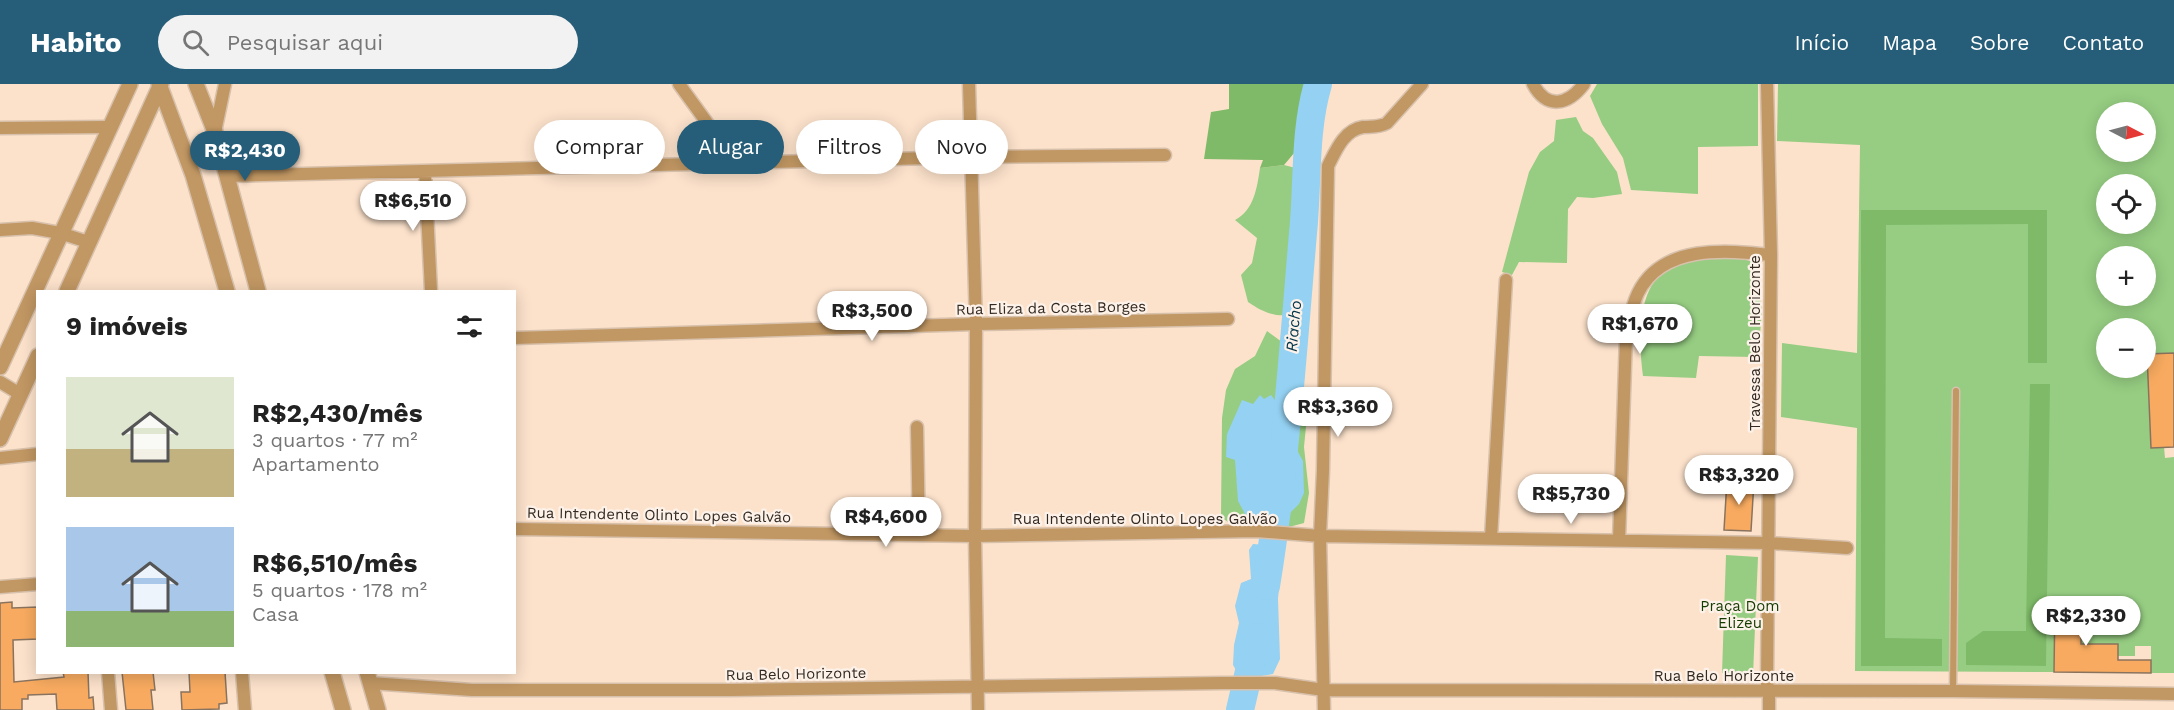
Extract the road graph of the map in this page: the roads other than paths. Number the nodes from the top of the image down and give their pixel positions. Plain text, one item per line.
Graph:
1 (130, 84) edge
2 (160, 84) edge
3 (196, 84) edge
4 (225, 84) edge
5 (679, 84) edge
6 (969, 84) edge
7 (1422, 84) edge
8 (1533, 84) edge
9 (1584, 84) edge
10 (1767, 84) edge
11 (705, 120) edge
12 (969, 120) edge
13 (108, 127) junction
14 (0, 128) edge
15 (214, 132) junction
16 (1165, 155) dead end
17 (1008, 157) edge
18 (915, 159) edge
19 (784, 163) edge
20 (677, 165) edge
21 (425, 171) junction
22 (971, 174) edge
23 (227, 176) junction
24 (0, 230) edge
25 (60, 233) junction
26 (88, 242) junction
27 (1771, 255) junction
28 (1506, 280) dead end
29 (67, 290) edge
30 (226, 290) edge
31 (258, 290) edge
32 (431, 290) edge
33 (1228, 319) dead end
34 (976, 324) junction
35 (516, 338) edge
36 (36, 360) edge
37 (0, 367) edge
38 (0, 382) edge
39 (1956, 391) dead end
40 (20, 393) junction
41 (917, 427) dead end
42 (0, 439) edge
43 (36, 454) edge
44 (0, 458) edge
45 (516, 529) edge
46 (919, 534) junction
47 (975, 536) junction
48 (1320, 536) junction
49 (1491, 538) junction
50 (1619, 540) junction
51 (1769, 543) junction
52 (1847, 548) dead end
53 (36, 585) edge
54 (0, 587) edge
55 (108, 674) edge
56 (242, 674) edge
57 (333, 674) edge
58 (369, 678) edge
59 (977, 687) junction
60 (1324, 690) junction
61 (1769, 691) junction
62 (1953, 691) junction
63 (2174, 694) edge
64 (111, 710) edge
65 (245, 710) edge
66 (343, 710) edge
67 (378, 710) edge
68 (978, 710) edge
69 (1324, 710) edge
70 (1769, 710) edge

1 - 13 street
2 - 26 street
2 - 30 street
3 - 15 street
4 - 15 street
5 - 11 street
6 - 12 street
7 - 48 street
8 - 9 street
10 - 27 street, Travessa Belo Horizonte
13 - 14 street
13 - 25 street
15 - 23 street
16 - 17 street
18 - 19 street
20 - 21 street
21 - 23 street
21 - 32 street
22 - 34 street
23 - 31 street
24 - 25 street
25 - 26 street
25 - 37 street
26 - 29 street
27 - 50 street
27 - 51 street, Travessa Belo Horizonte
28 - 49 street
33 - 34 street, Rua Eliza da Costa Borges
34 - 35 street, Rua Eliza da Costa Borges
34 - 47 street
36 - 40 street
38 - 40 street
39 - 62 lane
40 - 42 street
41 - 46 street
43 - 44 street
45 - 46 street, Rua Intendente Olinto Lopes Galvão
46 - 47 street, Rua Intendente Olinto Lopes Galvão
47 - 48 street, Rua Intendente Olinto Lopes Galvão
47 - 59 street
48 - 49 street, Rua Intendente Olinto Lopes Galvão
48 - 60 street
49 - 50 street, Rua Intendente Olinto Lopes Galvão
50 - 51 street, Rua Intendente Olinto Lopes Galvão
51 - 52 street, Rua Intendente Olinto Lopes Galvão
51 - 61 street, Travessa Belo Horizonte
53 - 54 street
55 - 64 street
56 - 65 street
57 - 66 street
58 - 59 street, Rua Belo Horizonte
58 - 67 street
59 - 60 street, Rua Belo Horizonte
59 - 68 street
60 - 61 street, Rua Belo Horizonte
60 - 69 street
61 - 62 street, Rua Belo Horizonte
61 - 70 street, Travessa Belo Horizonte
62 - 63 street, Rua Belo Horizonte

